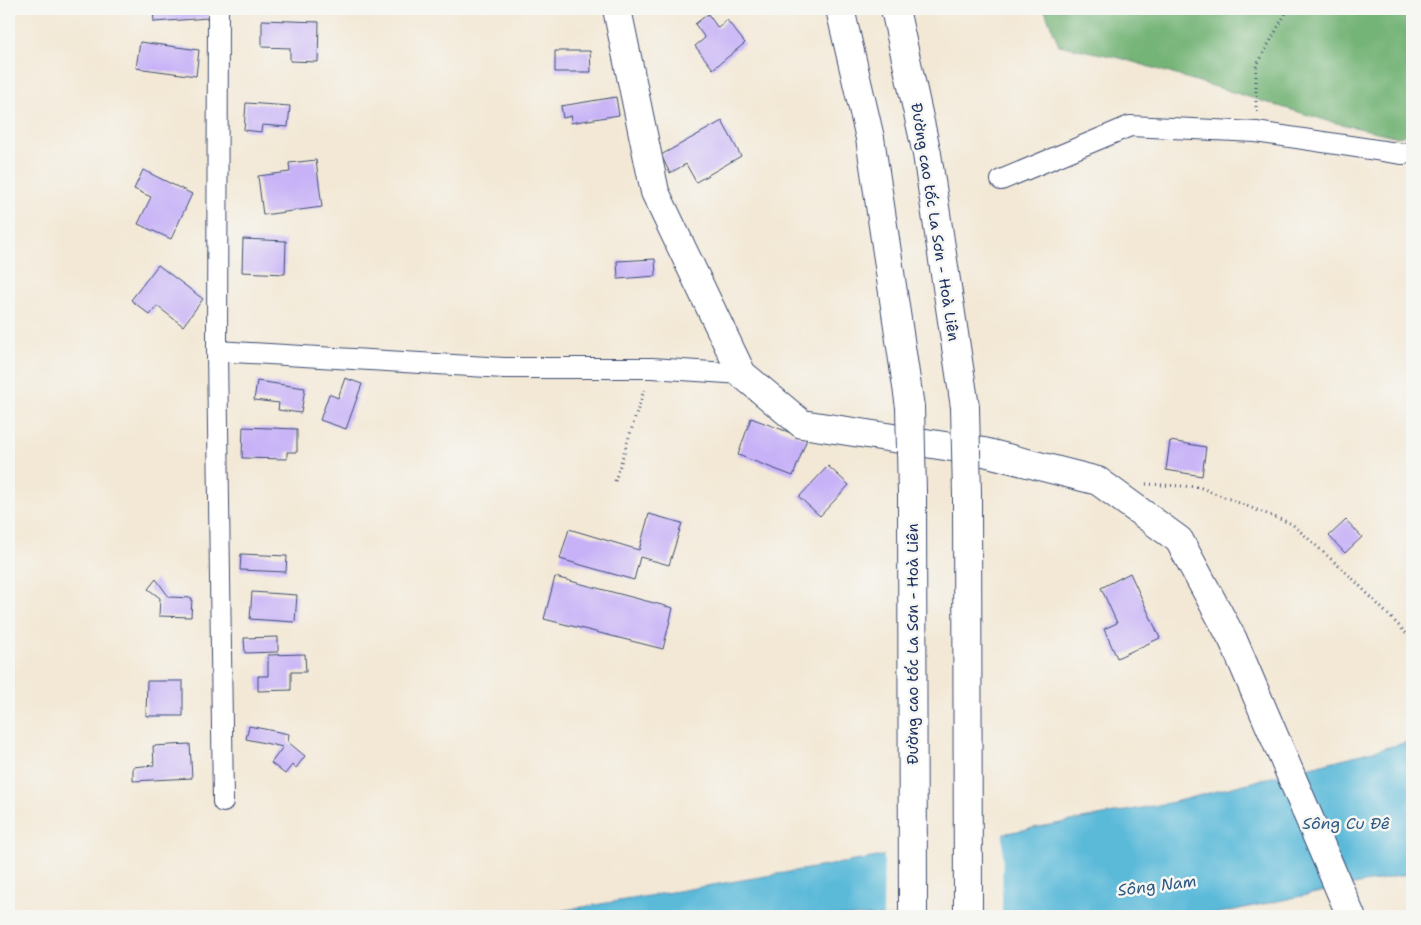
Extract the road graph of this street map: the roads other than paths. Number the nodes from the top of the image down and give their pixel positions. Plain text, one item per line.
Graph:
1 (218, 9) edge
2 (617, 9) edge
3 (840, 9) edge
4 (895, 9) edge
5 (1412, 152) edge
6 (1001, 180) dead end
7 (217, 351) junction
8 (742, 374) junction
9 (223, 802) dead end
10 (913, 916) edge
11 (968, 916) edge
12 (1351, 916) edge

1 - 7 street
2 - 8 main road
3 - 10 main road, Đường cao tốc La Sơn - Hoà Liên, bridge
4 - 11 main road, Đường cao tốc La Sơn - Hoà Liên, bridge
5 - 6 street
7 - 8 street
7 - 9 street
8 - 12 main road

